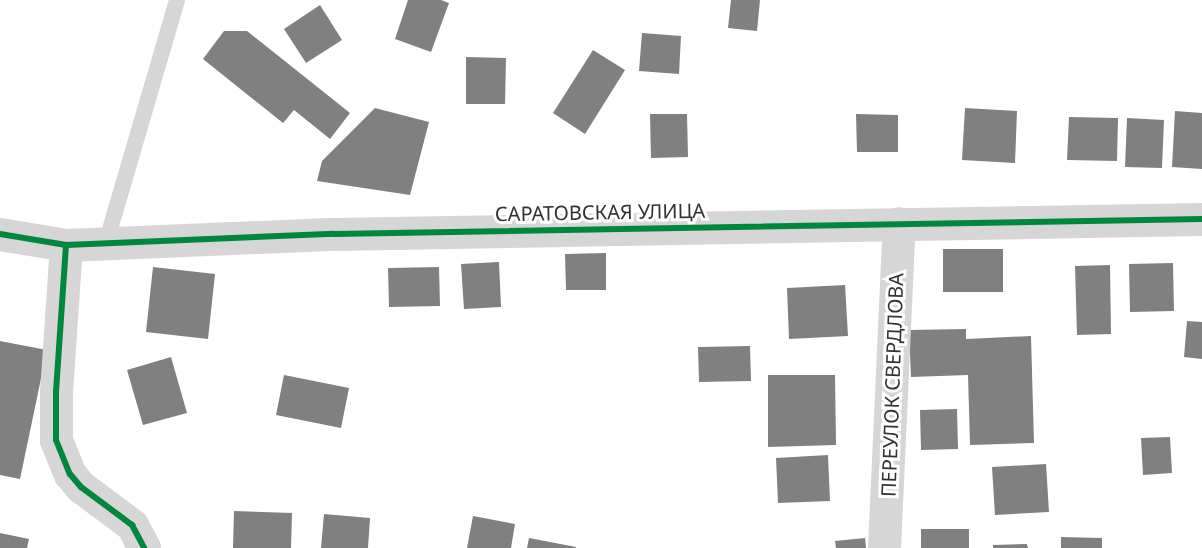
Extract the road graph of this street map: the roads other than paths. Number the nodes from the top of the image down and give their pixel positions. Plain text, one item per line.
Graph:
1 (177, 0) edge
2 (1202, 219) edge
3 (899, 223) junction
4 (0, 234) edge
5 (106, 243) junction
6 (66, 245) junction
7 (144, 548) edge
8 (884, 548) edge

1 - 5 lane
2 - 3 street, САРАТОВСКАЯ УЛИЦА
3 - 5 street, САРАТОВСКАЯ УЛИЦА
3 - 8 street, ПЕРЕУЛОК СВЕРДЛОВА
4 - 6 street, САРАТОВСКАЯ УЛИЦА
5 - 6 street, САРАТОВСКАЯ УЛИЦА
6 - 7 street

